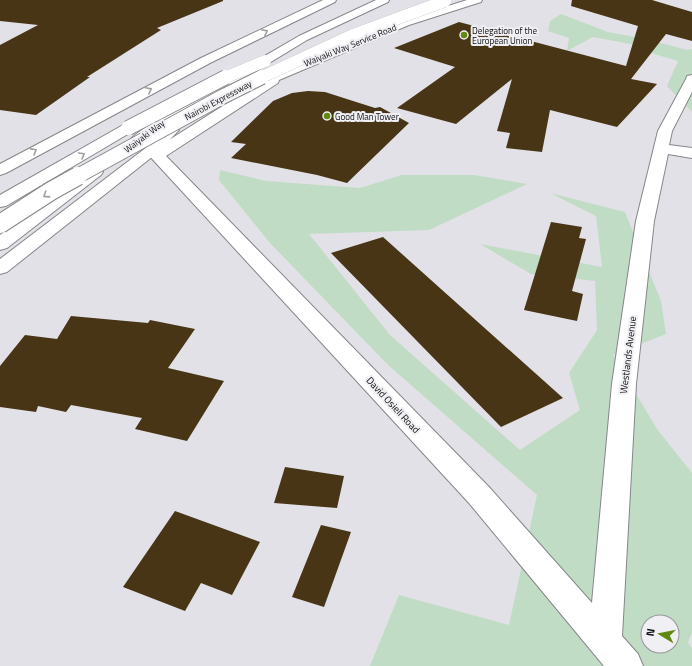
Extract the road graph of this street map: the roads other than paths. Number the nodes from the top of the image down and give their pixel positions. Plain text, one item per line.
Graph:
1 (331, 0) edge
2 (384, 0) edge
3 (420, 0) edge
4 (447, 0) edge
5 (477, 0) edge
6 (366, 4) edge
7 (279, 76) junction
8 (692, 79) edge
9 (223, 84) junction
10 (168, 118) junction
11 (661, 149) junction
12 (154, 153) junction
13 (692, 153) edge
14 (0, 170) edge
15 (0, 202) edge
16 (0, 224) edge
17 (0, 244) edge
18 (0, 268) edge
19 (605, 640) junction
20 (626, 666) edge

14 -> 1 main road
2 - 6 main road, Waiyaki Way
15 -> 3 main road, Nairobi Expressway, bridge
4 -> 16 main road, Nairobi Expressway, bridge
5 - 7 main road, Waiyaki Way Service Road
6 - 9 main road, Waiyaki Way
7 - 9 main road, Waiyaki Way Service Road
7 - 12 main road
8 - 11 main road, Westlands Avenue
9 - 10 main road, Waiyaki Way
10 - 12 main road
10 - 17 main road, Waiyaki Way
11 - 13 main road
11 - 19 main road, Westlands Avenue
12 - 18 main road
12 - 19 main road, David Osieli Road
19 - 20 main road, David Osieli Road

